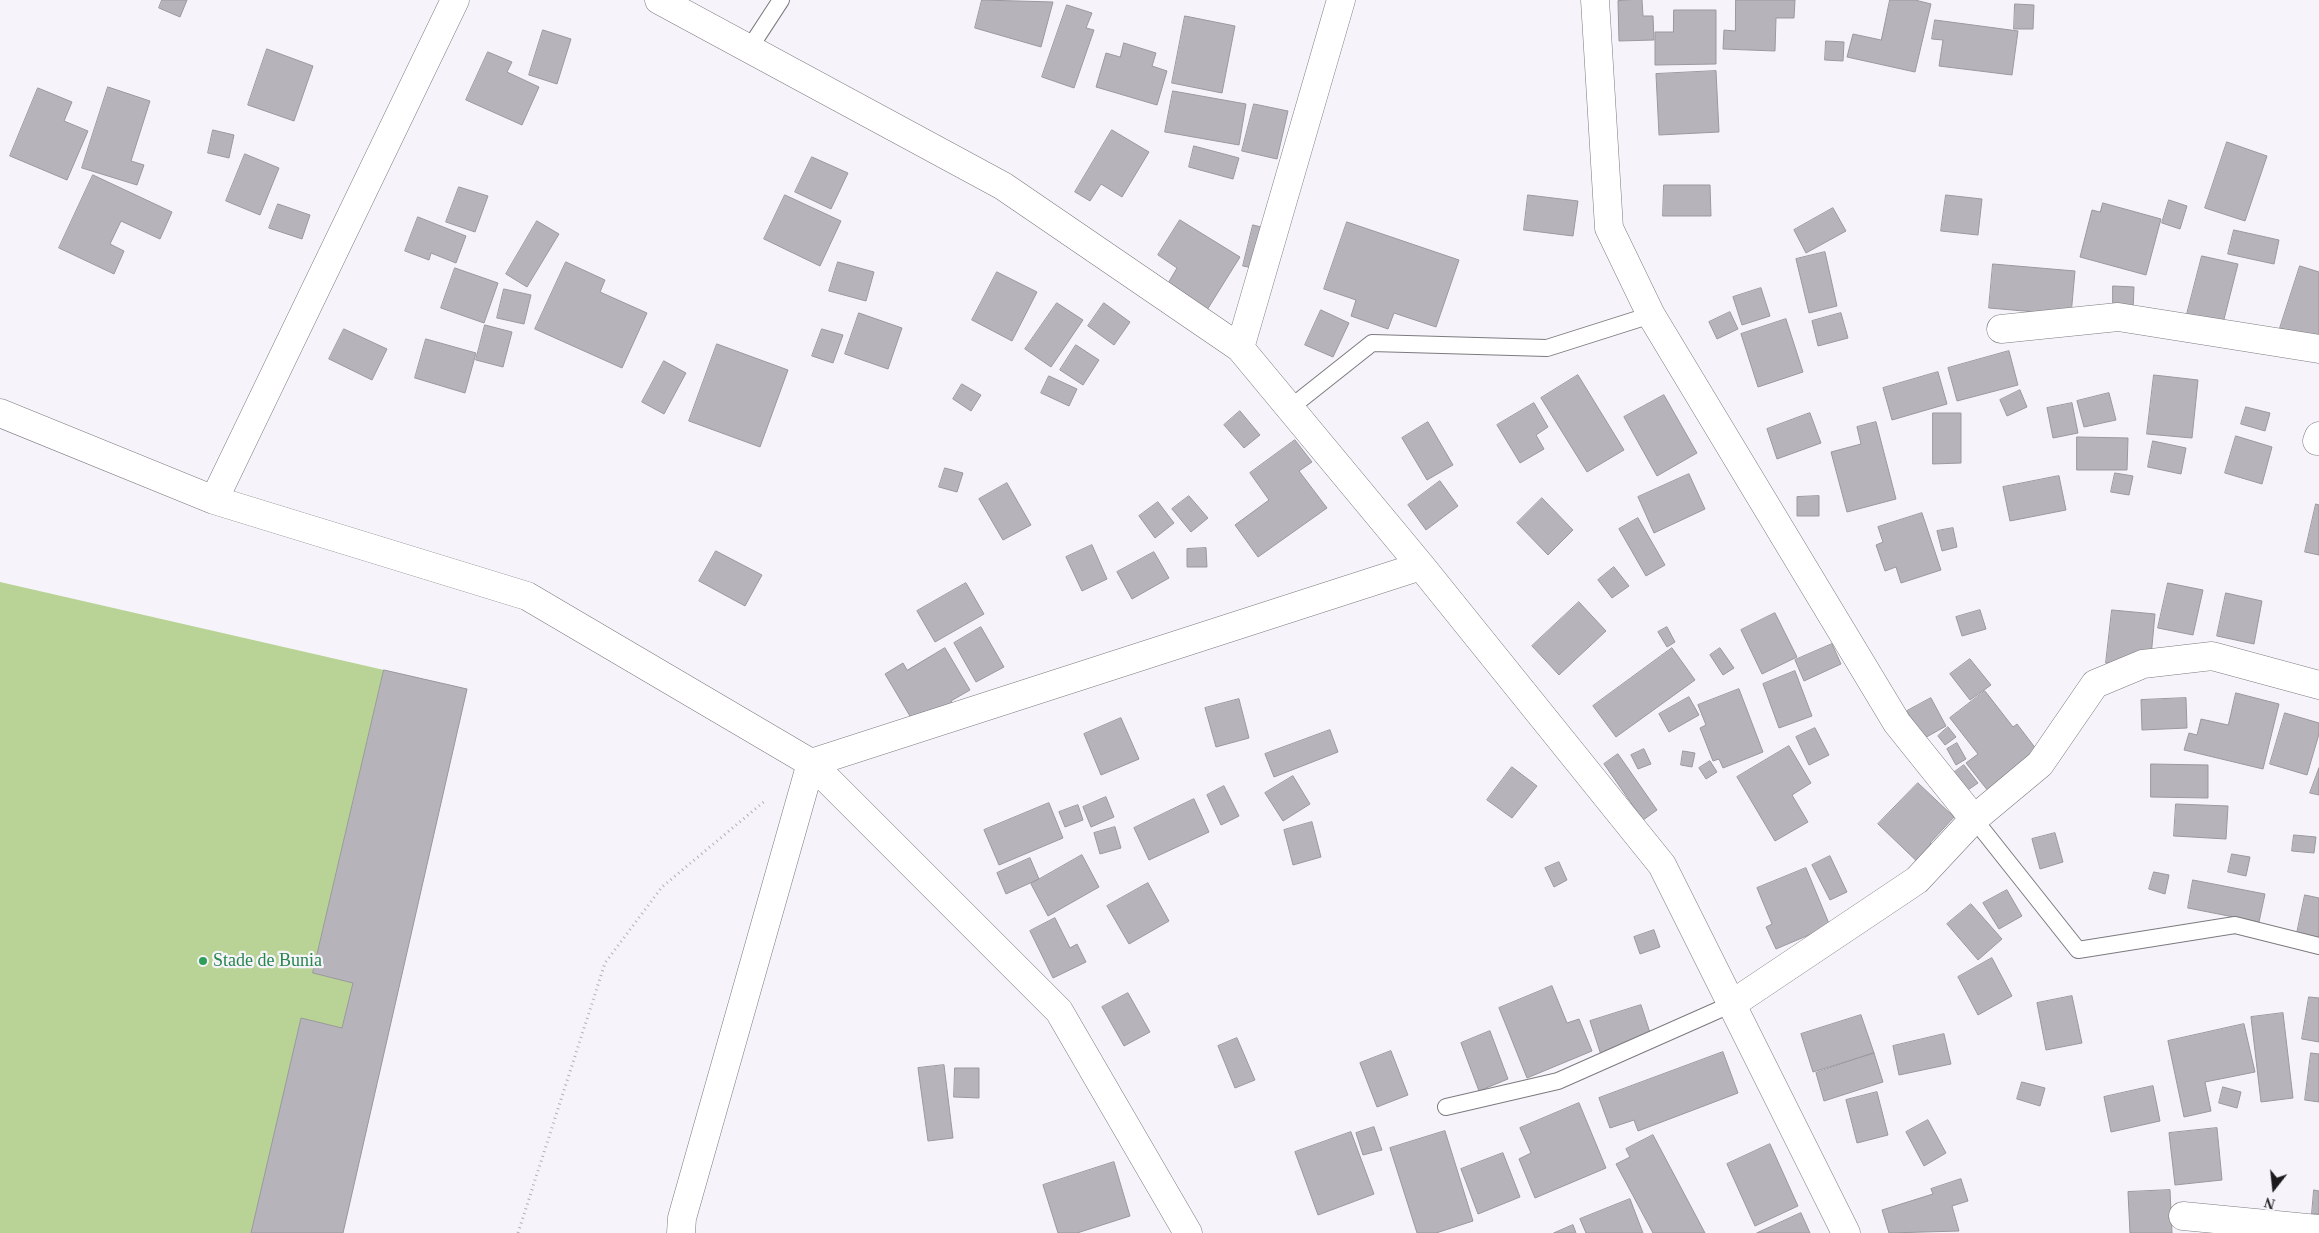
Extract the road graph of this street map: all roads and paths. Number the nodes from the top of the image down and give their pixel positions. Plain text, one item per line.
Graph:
1 (455, 0) edge
2 (659, 0) edge
3 (781, 0) edge
4 (1341, 0) edge
5 (1595, 0) edge
6 (749, 49) junction
7 (1651, 315) junction
8 (2001, 329) dead end
9 (1240, 348) junction
10 (2319, 349) edge
11 (1290, 408) junction
12 (0, 413) edge
13 (214, 500) junction
14 (1421, 566) junction
15 (2319, 685) edge
16 (810, 763) junction
17 (773, 794) dead end
18 (1974, 820) junction
19 (2319, 946) edge
20 (1732, 1004) junction
21 (1446, 1108) dead end
22 (2183, 1216) dead end
23 (2319, 1229) edge
24 (518, 1233) edge
25 (681, 1233) edge
26 (1188, 1233) edge
27 (1846, 1233) edge

1 - 13 street
2 - 6 street
3 - 6 lane
4 - 9 street
5 - 7 street
6 - 9 street
7 - 11 lane
7 - 18 street
8 - 10 street
9 - 11 street
11 - 14 street
12 - 13 street
13 - 16 street
14 - 16 street
14 - 20 street
15 - 18 street
16 - 25 street
16 - 26 street
17 - 24 path
18 - 19 lane
18 - 20 street
20 - 21 lane
20 - 27 street
22 - 23 street

